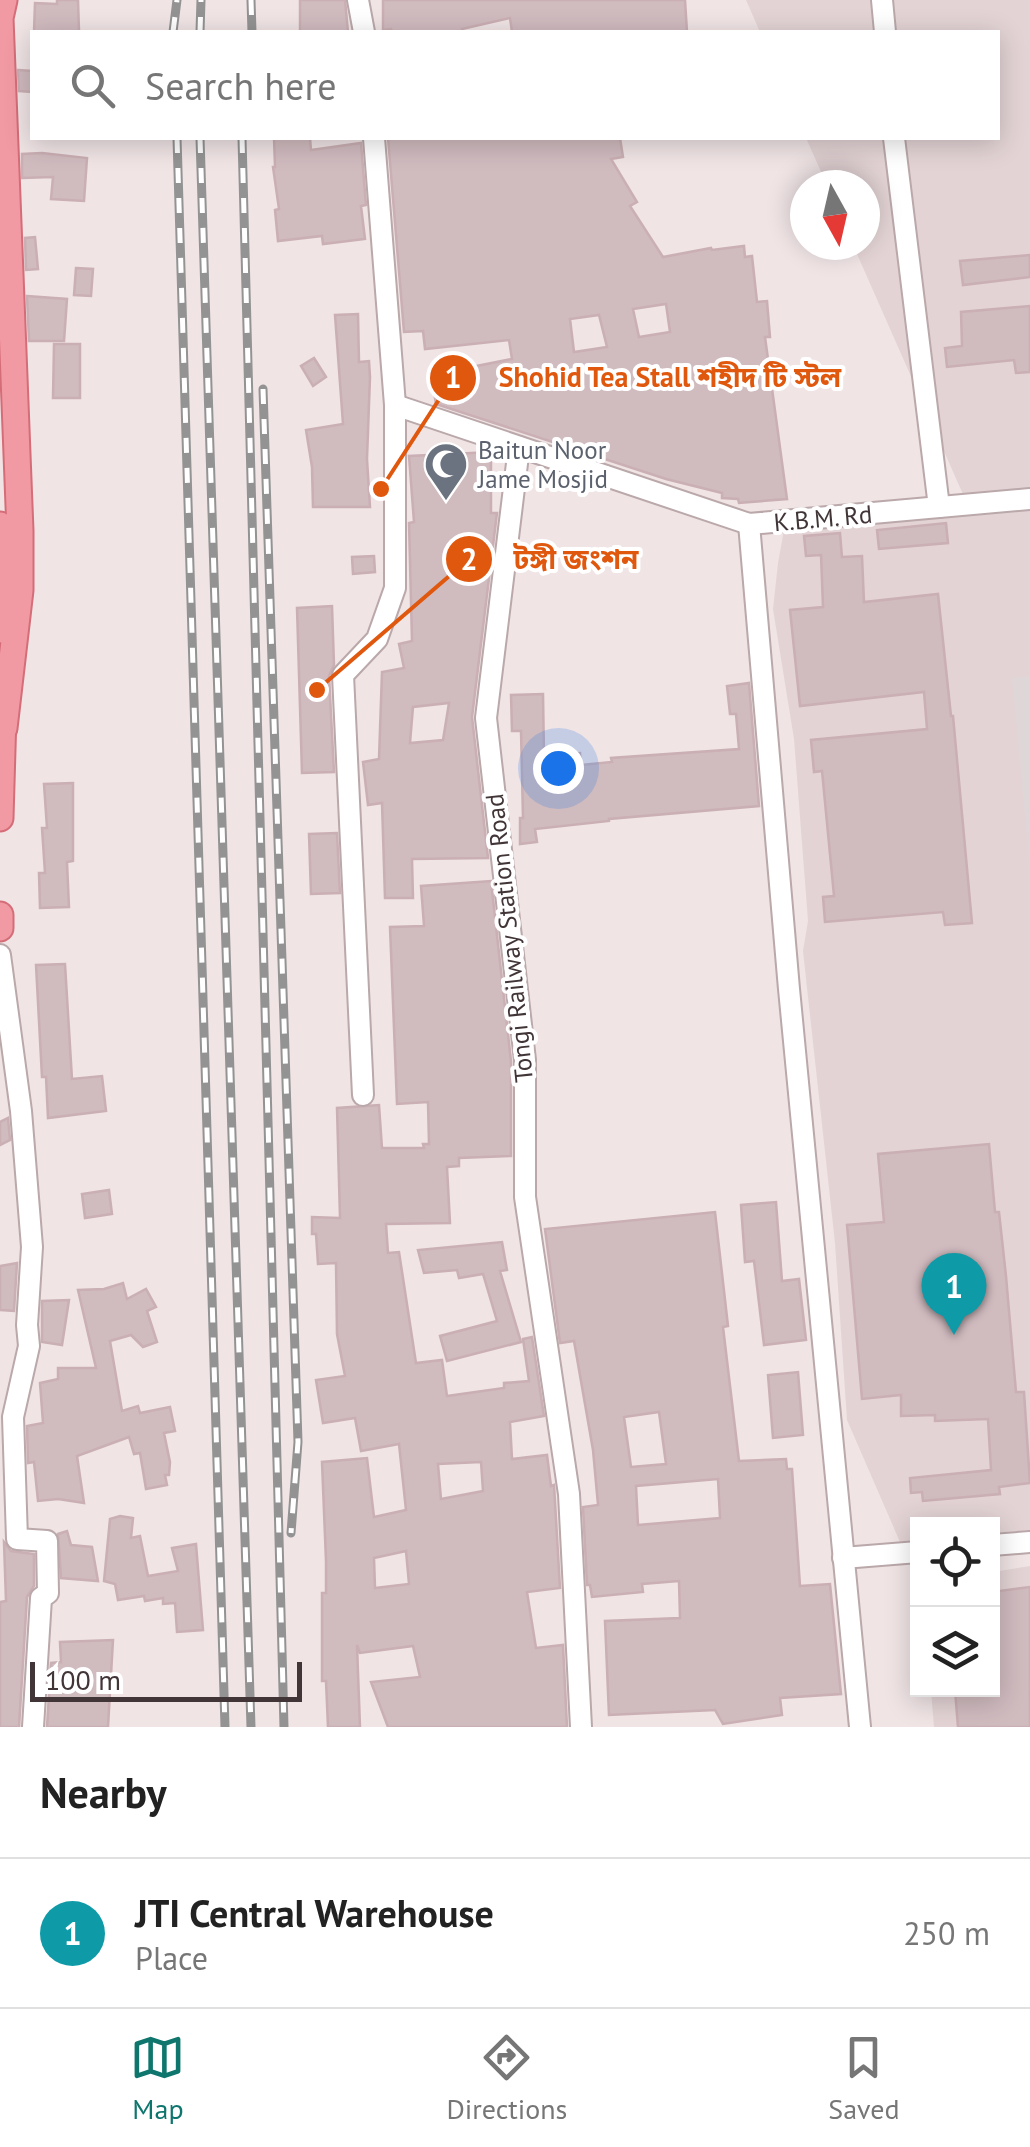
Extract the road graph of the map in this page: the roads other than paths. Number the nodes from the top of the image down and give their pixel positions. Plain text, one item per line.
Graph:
1 (4, 0) edge
2 (358, 0) edge
3 (882, 0) edge
4 (364, 30) edge
5 (885, 30) edge
6 (374, 140) edge
7 (894, 140) edge
8 (395, 405) junction
9 (520, 447) junction
10 (1030, 499) edge
11 (939, 508) junction
12 (749, 524) junction
13 (0, 525) edge
14 (2, 719) edge
15 (0, 818) edge
16 (0, 914) edge
17 (0, 928) edge
18 (0, 955) edge
19 (363, 1096) dead end
20 (1030, 1542) edge
21 (1000, 1545) edge
22 (910, 1553) edge
23 (843, 1558) junction
24 (33, 1727) edge
25 (581, 1727) edge
26 (860, 1727) edge

1 - 14 main road
2 - 4 street
3 - 5 street
6 - 8 street
7 - 11 street
8 - 9 street, K.B.M. Rd
8 - 19 street
9 - 12 street, K.B.M. Rd
9 - 25 street, Tongi Railway Station Road
10 - 11 street, K.B.M. Rd
11 - 12 street, K.B.M. Rd
12 - 23 street
13 - 14 main road
14 - 15 main road
16 - 17 main road
18 - 24 street
20 - 21 street
22 - 23 street
23 - 26 street

